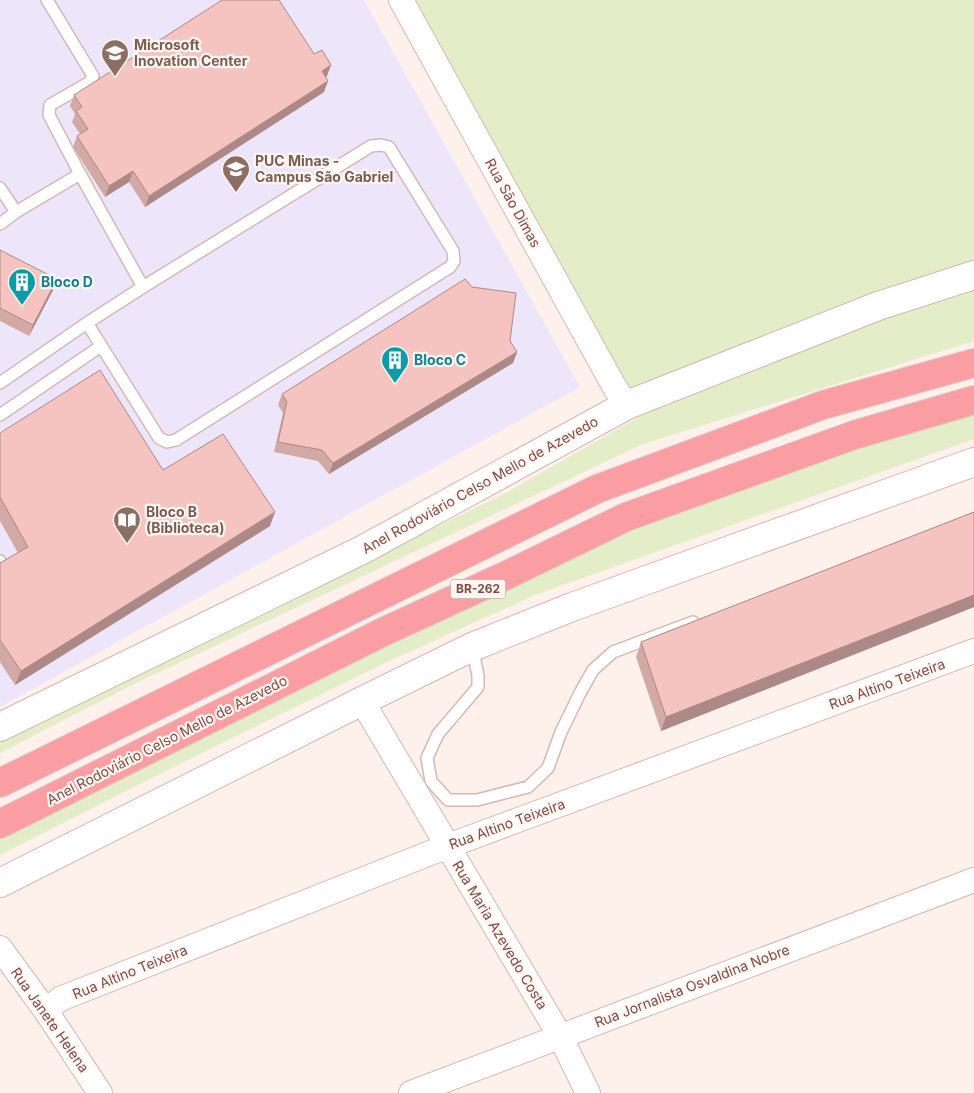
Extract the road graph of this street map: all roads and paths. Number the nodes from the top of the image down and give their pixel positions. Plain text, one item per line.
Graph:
1 (47, 0) edge
2 (401, 0) edge
3 (80, 174) junction
4 (0, 188) edge
5 (16, 212) junction
6 (0, 224) edge
7 (974, 275) edge
8 (143, 287) junction
9 (87, 323) junction
10 (101, 346) junction
11 (974, 363) edge
12 (0, 383) edge
13 (974, 400) edge
14 (628, 404) junction
15 (0, 415) edge
16 (974, 462) edge
17 (0, 561) edge
18 (0, 569) edge
19 (706, 618) edge
20 (472, 647) junction
21 (974, 651) edge
22 (362, 700) junction
23 (0, 726) edge
24 (0, 783) edge
25 (0, 824) edge
26 (448, 846) junction
27 (974, 880) edge
28 (0, 884) edge
29 (0, 948) edge
30 (46, 1012) junction
31 (560, 1036) junction
32 (100, 1093) edge
33 (410, 1093) edge
34 (588, 1093) edge

1 - 3 lane
2 - 14 street, Rua São Dimas
3 - 5 lane
3 - 8 lane
4 - 5 lane
5 - 6 lane
7 - 14 main road, Anel Rodoviário Celso Mello de Azevedo
8 - 9 lane
8 - 10 lane
9 - 10 lane
9 - 12 lane
10 - 15 lane
11 - 24 highway, BR-262
13 - 25 highway, Anel Rodoviário Celso Mello de Azevedo / BR-262
14 - 23 main road, Anel Rodoviário Celso Mello de Azevedo
16 - 20 main road
17 - 18 lane
19 - 20 lane
20 - 22 main road
21 - 26 street, Rua Altino Teixeira
22 - 26 street, Rua Maria Azevedo Costa
22 - 28 main road
26 - 30 street, Rua Altino Teixeira
26 - 31 street, Rua Maria Azevedo Costa
27 - 31 street, Rua Jornalista Osvaldina Nobre
29 - 30 street, Rua Janete Helena
30 - 32 street, Rua Janete Helena
31 - 33 street, Rua Jornalista Osvaldina Nobre
31 - 34 street, Rua Maria Azevedo Costa

